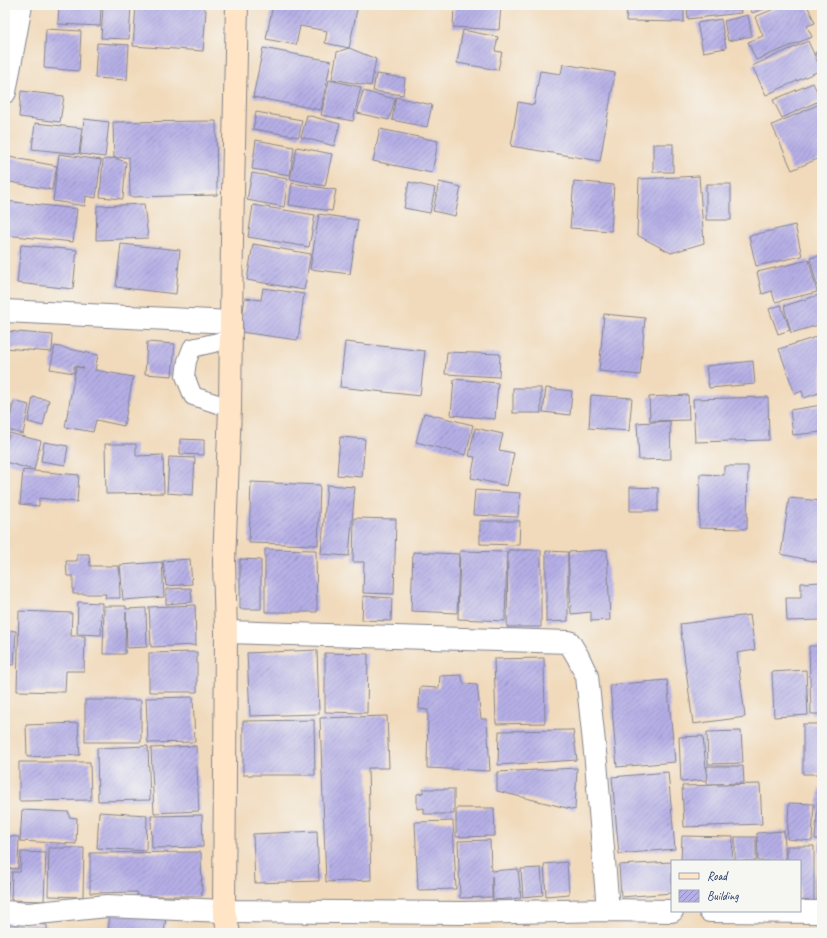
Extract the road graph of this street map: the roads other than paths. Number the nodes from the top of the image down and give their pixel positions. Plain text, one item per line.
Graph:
1 (21, 5) edge
2 (237, 5) edge
3 (5, 92) edge
4 (5, 311) edge
5 (231, 330) junction
6 (230, 408) junction
7 (226, 632) junction
8 (608, 910) junction
9 (671, 911) edge
10 (5, 912) edge
11 (801, 912) edge
12 (822, 912) edge
13 (225, 926) edge

1 - 3 street
2 - 5 street
4 - 5 street
5 - 6 street
5 - 6 lane
6 - 7 street
7 - 8 street
7 - 13 street
8 - 9 street
8 - 13 street
10 - 13 street
11 - 12 street

